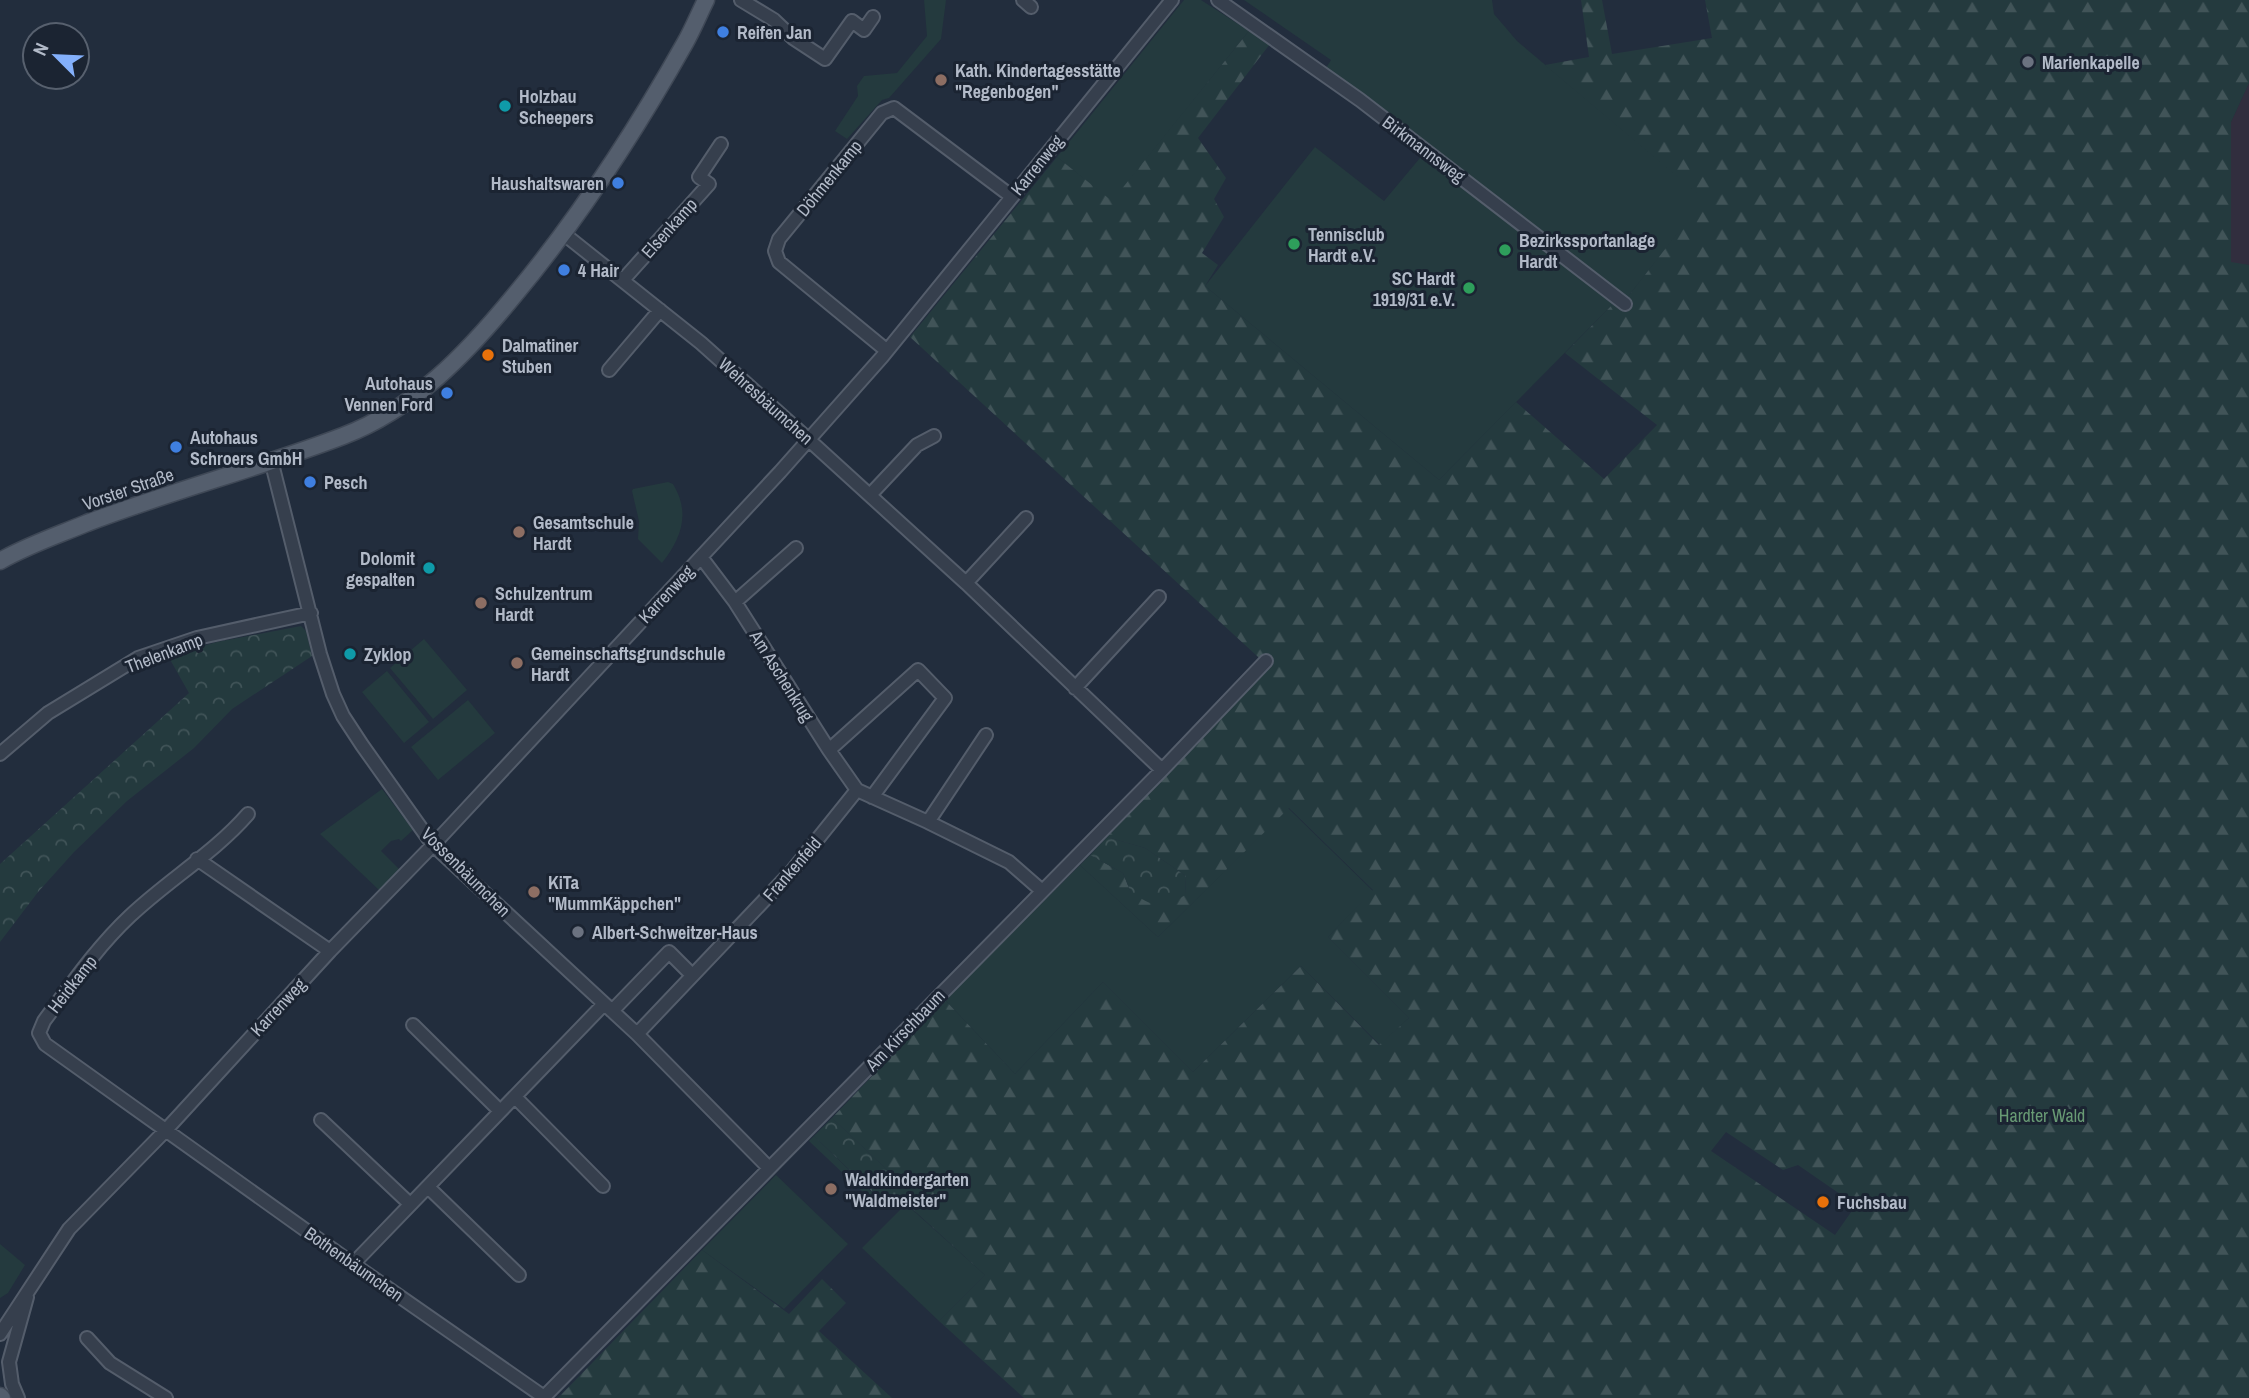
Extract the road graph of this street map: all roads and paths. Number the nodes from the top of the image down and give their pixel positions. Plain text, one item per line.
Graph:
1 (706, 0) edge
2 (741, 0) edge
3 (1172, 0) edge
4 (1218, 0) edge
5 (873, 17) dead end
6 (721, 144) dead end
7 (1011, 196) junction
8 (564, 234) junction
9 (623, 280) junction
10 (1625, 303) dead end
11 (660, 310) junction
12 (886, 351) junction
13 (609, 370) dead end
14 (934, 436) dead end
15 (809, 440) junction
16 (271, 460) junction
17 (870, 495) junction
18 (1026, 518) dead end
19 (796, 548) dead end
20 (701, 557) junction
21 (0, 561) edge
22 (965, 583) junction
23 (1159, 597) dead end
24 (735, 602) junction
25 (311, 613) junction
26 (1266, 661) dead end
27 (1075, 688) junction
28 (986, 736) dead end
29 (829, 750) junction
30 (0, 754) edge
31 (1161, 770) junction
32 (858, 790) junction
33 (872, 797) junction
34 (248, 814) dead end
35 (928, 822) junction
36 (433, 845) junction
37 (197, 859) junction
38 (1041, 890) junction
39 (330, 951) junction
40 (692, 975) junction
41 (608, 1008) junction
42 (413, 1025) dead end
43 (637, 1034) junction
44 (515, 1097) junction
45 (500, 1111) junction
46 (321, 1120) dead end
47 (165, 1131) junction
48 (769, 1168) junction
49 (603, 1186) dead end
50 (428, 1187) junction
51 (411, 1204) junction
52 (353, 1264) junction
53 (519, 1275) dead end
54 (28, 1294) junction
55 (0, 1334) edge
56 (87, 1338) dead end
57 (5, 1365) edge
58 (544, 1397) edge
59 (18, 1398) edge
60 (166, 1398) edge

1 - 8 main road, Vorster Straße
2 - 5 street
3 - 7 street, Karrenweg
4 - 10 street, Birkmannsweg
6 - 9 street, Elsenkamp
7 - 12 street, Karrenweg
7 - 12 street, Döhmenkamp
8 - 9 street, Wehresbäumchen
8 - 16 main road, Vorster Straße
9 - 11 street, Wehresbäumchen
11 - 13 street
11 - 15 street, Wehresbäumchen
12 - 15 street, Karrenweg
14 - 17 street
15 - 17 street, Wehresbäumchen
15 - 20 street, Karrenweg
16 - 21 main road, Vorster Straße
16 - 25 street, Vossenbäumchen
17 - 22 street, Wehresbäumchen
18 - 22 street
19 - 24 street
20 - 24 street, Am Aschenkrug
20 - 36 street, Karrenweg
22 - 27 street, Wehresbäumchen
23 - 27 street
24 - 29 street, Am Aschenkrug
25 - 30 street, Thelenkamp
25 - 36 street, Vossenbäumchen
26 - 31 street, Am Kirschbaum
27 - 31 street, Wehresbäumchen
28 - 35 street
29 - 32 street, Am Aschenkrug
29 - 33 street
31 - 38 street, Am Kirschbaum
32 - 33 street, Am Aschenkrug
32 - 40 street, Frankenfeld
33 - 35 street, Am Aschenkrug
34 - 37 street, Heidkamp
35 - 38 street, Am Aschenkrug
36 - 39 street, Karrenweg
36 - 41 street, Vossenbäumchen
37 - 39 street
37 - 47 street, Heidkamp
38 - 48 street, Am Kirschbaum
39 - 47 street, Karrenweg
40 - 41 street
40 - 43 street, Frankenfeld
41 - 43 street, Vossenbäumchen
41 - 44 street
42 - 45 street
43 - 48 street, Vossenbäumchen
44 - 45 street
44 - 49 street
45 - 50 street
46 - 51 street
47 - 52 street, Bothenbäumchen
47 - 54 street, Karrenweg
48 - 58 street, Am Kirschbaum
50 - 51 street
50 - 53 street
51 - 52 street
52 - 58 street, Bothenbäumchen
54 - 55 street, Karrenweg
54 - 57 street, Karrenweg
56 - 60 street
57 - 59 street, Karrenweg

